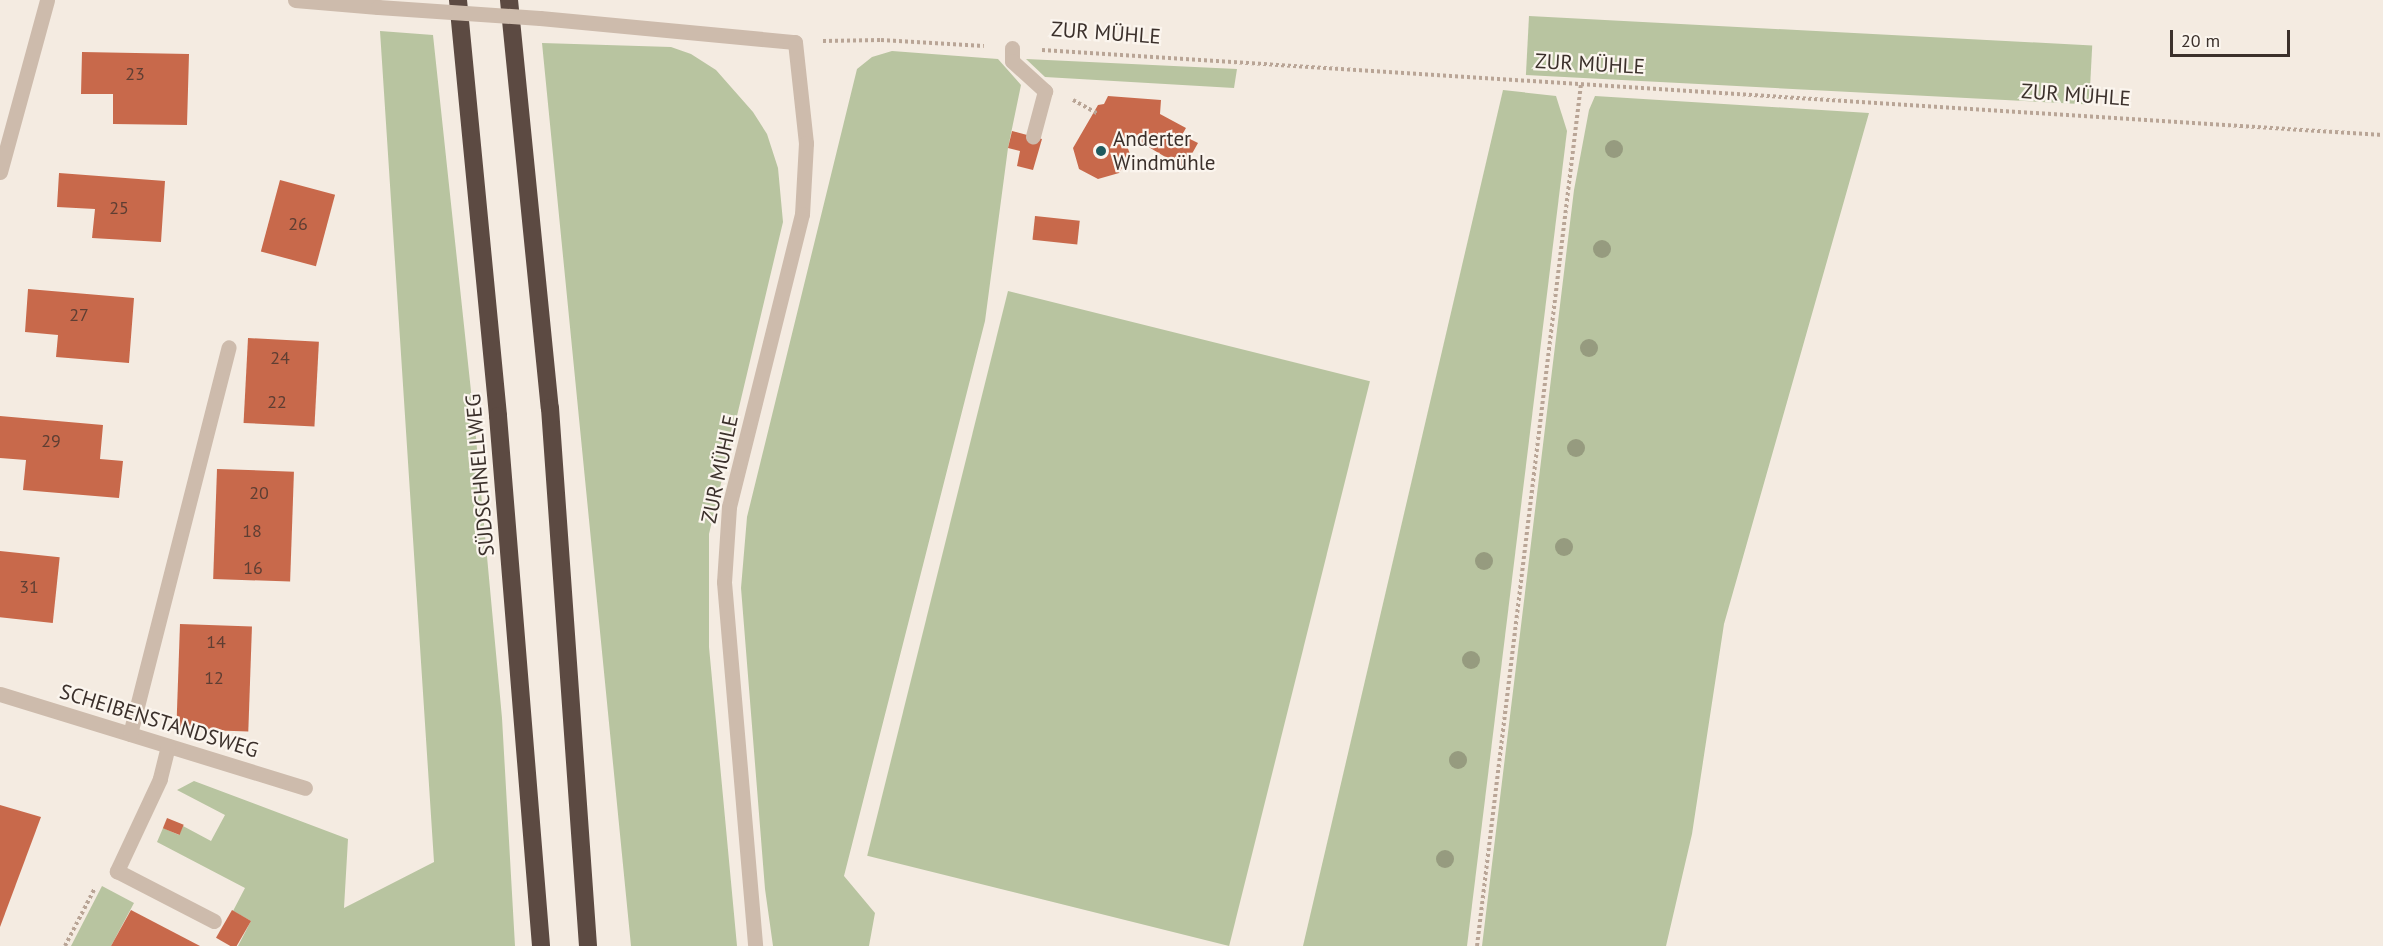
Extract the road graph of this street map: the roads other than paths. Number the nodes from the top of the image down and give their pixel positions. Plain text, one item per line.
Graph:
1 (47, 0) edge
2 (296, 0) edge
3 (302, 0) edge
4 (458, 0) edge
5 (508, 0) edge
6 (1012, 48) road end
7 (1033, 136) dead end
8 (0, 172) edge
9 (230, 347) dead end
10 (0, 694) edge
11 (130, 734) junction
12 (168, 746) junction
13 (305, 788) dead end
14 (214, 921) dead end
15 (541, 946) edge
16 (588, 946) edge
17 (755, 946) edge

1 - 8 street
2 - 3 street
3 - 17 street, ZUR MÜHLE, bridge
4 - 15 highway, SÜDSCHNELLWEG
5 - 16 highway
6 - 7 street
9 - 11 street
10 - 11 street, SCHEIBENSTANDSWEG
11 - 12 street, SCHEIBENSTANDSWEG
12 - 13 street, SCHEIBENSTANDSWEG
12 - 14 street

